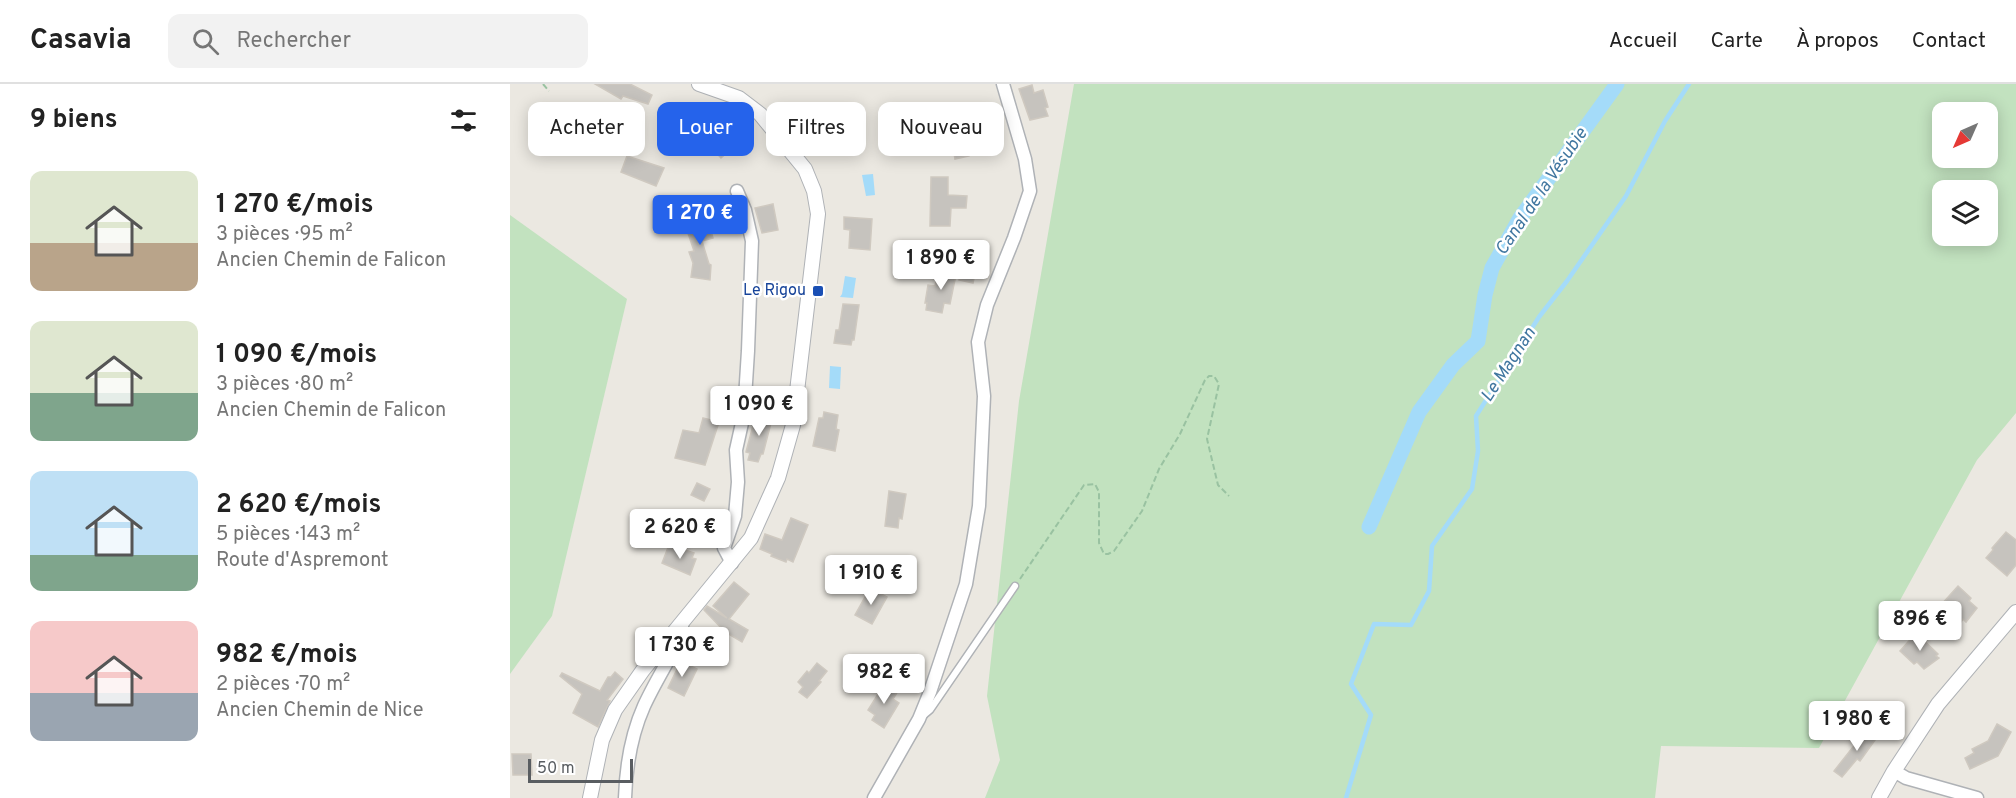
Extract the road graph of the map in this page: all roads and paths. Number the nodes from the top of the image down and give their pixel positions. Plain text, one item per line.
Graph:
1 (543, 84) edge
2 (699, 84) edge
3 (1003, 84) edge
4 (549, 91) dead end
5 (737, 191) dead end
6 (1229, 496) dead end
7 (732, 563) junction
8 (1015, 586) joint
9 (2016, 612) edge
10 (682, 623) junction
11 (919, 719) junction
12 (1894, 771) junction
13 (590, 798) edge
14 (625, 798) edge
15 (874, 798) edge
16 (1879, 798) edge
17 (1977, 798) edge

1 - 4 path
2 - 7 street
3 - 11 street
5 - 7 street
6 - 8 path
7 - 10 street
8 - 11 lane
9 - 12 street
10 - 13 street
10 - 14 street
11 - 15 street
12 - 16 street
12 - 17 street

